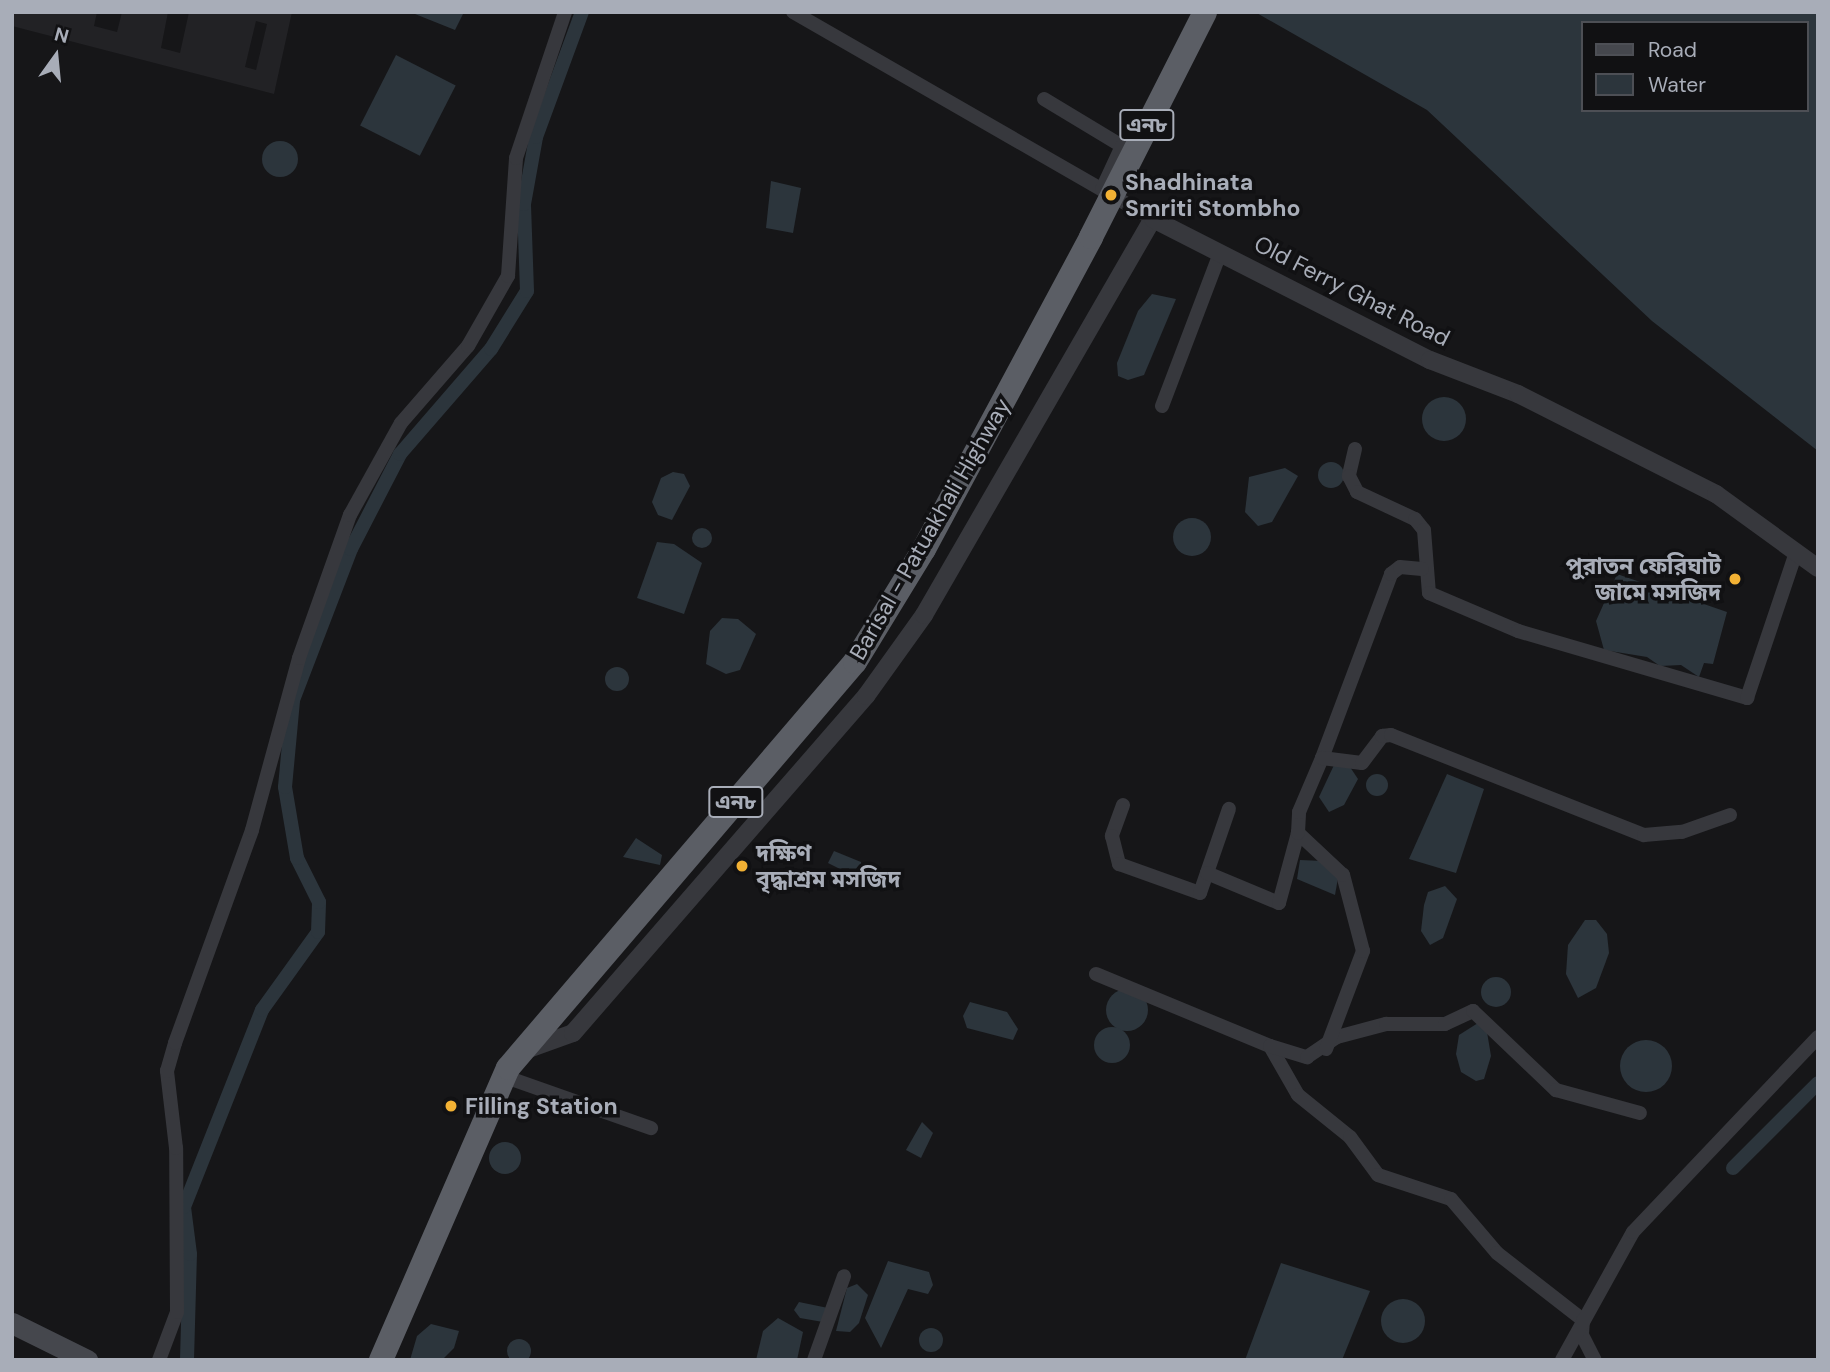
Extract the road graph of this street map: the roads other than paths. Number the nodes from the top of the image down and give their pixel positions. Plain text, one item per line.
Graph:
1 (565, 12) edge
2 (793, 12) edge
3 (1205, 12) edge
4 (1044, 99) dead end
5 (1102, 189) junction
6 (1153, 219) junction
7 (1220, 253) junction
8 (1162, 406) dead end
9 (1355, 449) dead end
10 (1796, 552) junction
11 (1818, 568) edge
12 (1422, 569) junction
13 (1322, 758) junction
14 (1123, 805) dead end
15 (1230, 809) dead end
16 (1730, 815) dead end
17 (1298, 833) junction
18 (1207, 873) junction
19 (1096, 974) dead end
20 (1818, 1037) edge
21 (1270, 1046) junction
22 (1326, 1049) junction
23 (520, 1052) junction
24 (503, 1076) junction
25 (1640, 1113) dead end
26 (651, 1128) dead end
27 (844, 1276) dead end
28 (1583, 1320) junction
29 (12, 1323) edge
30 (87, 1360) edge
31 (159, 1360) edge
32 (381, 1360) edge
33 (814, 1360) edge
34 (1562, 1360) edge
35 (1595, 1360) edge

1 - 31 street
2 - 5 street, Old Ferry Ghat Road
3 - 23 highway, Barisal - Patuakhali Highway / এন৮, bridge
4 - 5 street
5 - 6 street, Old Ferry Ghat Road
6 - 7 street, Old Ferry Ghat Road
6 - 23 street
7 - 8 street
7 - 10 street, Old Ferry Ghat Road
9 - 12 street
10 - 11 street, Old Ferry Ghat Road
10 - 12 street
12 - 13 street
13 - 16 street
13 - 17 street
14 - 18 street
15 - 18 street
17 - 18 street
17 - 22 street
19 - 21 street
20 - 28 street
21 - 22 street
21 - 28 street
22 - 25 street
23 - 24 highway, Barisal - Patuakhali Highway / এন৮
24 - 26 street
24 - 32 highway, Barisal - Patuakhali Highway / এন৮
27 - 33 street
28 - 34 street
28 - 35 street
29 - 30 main road

